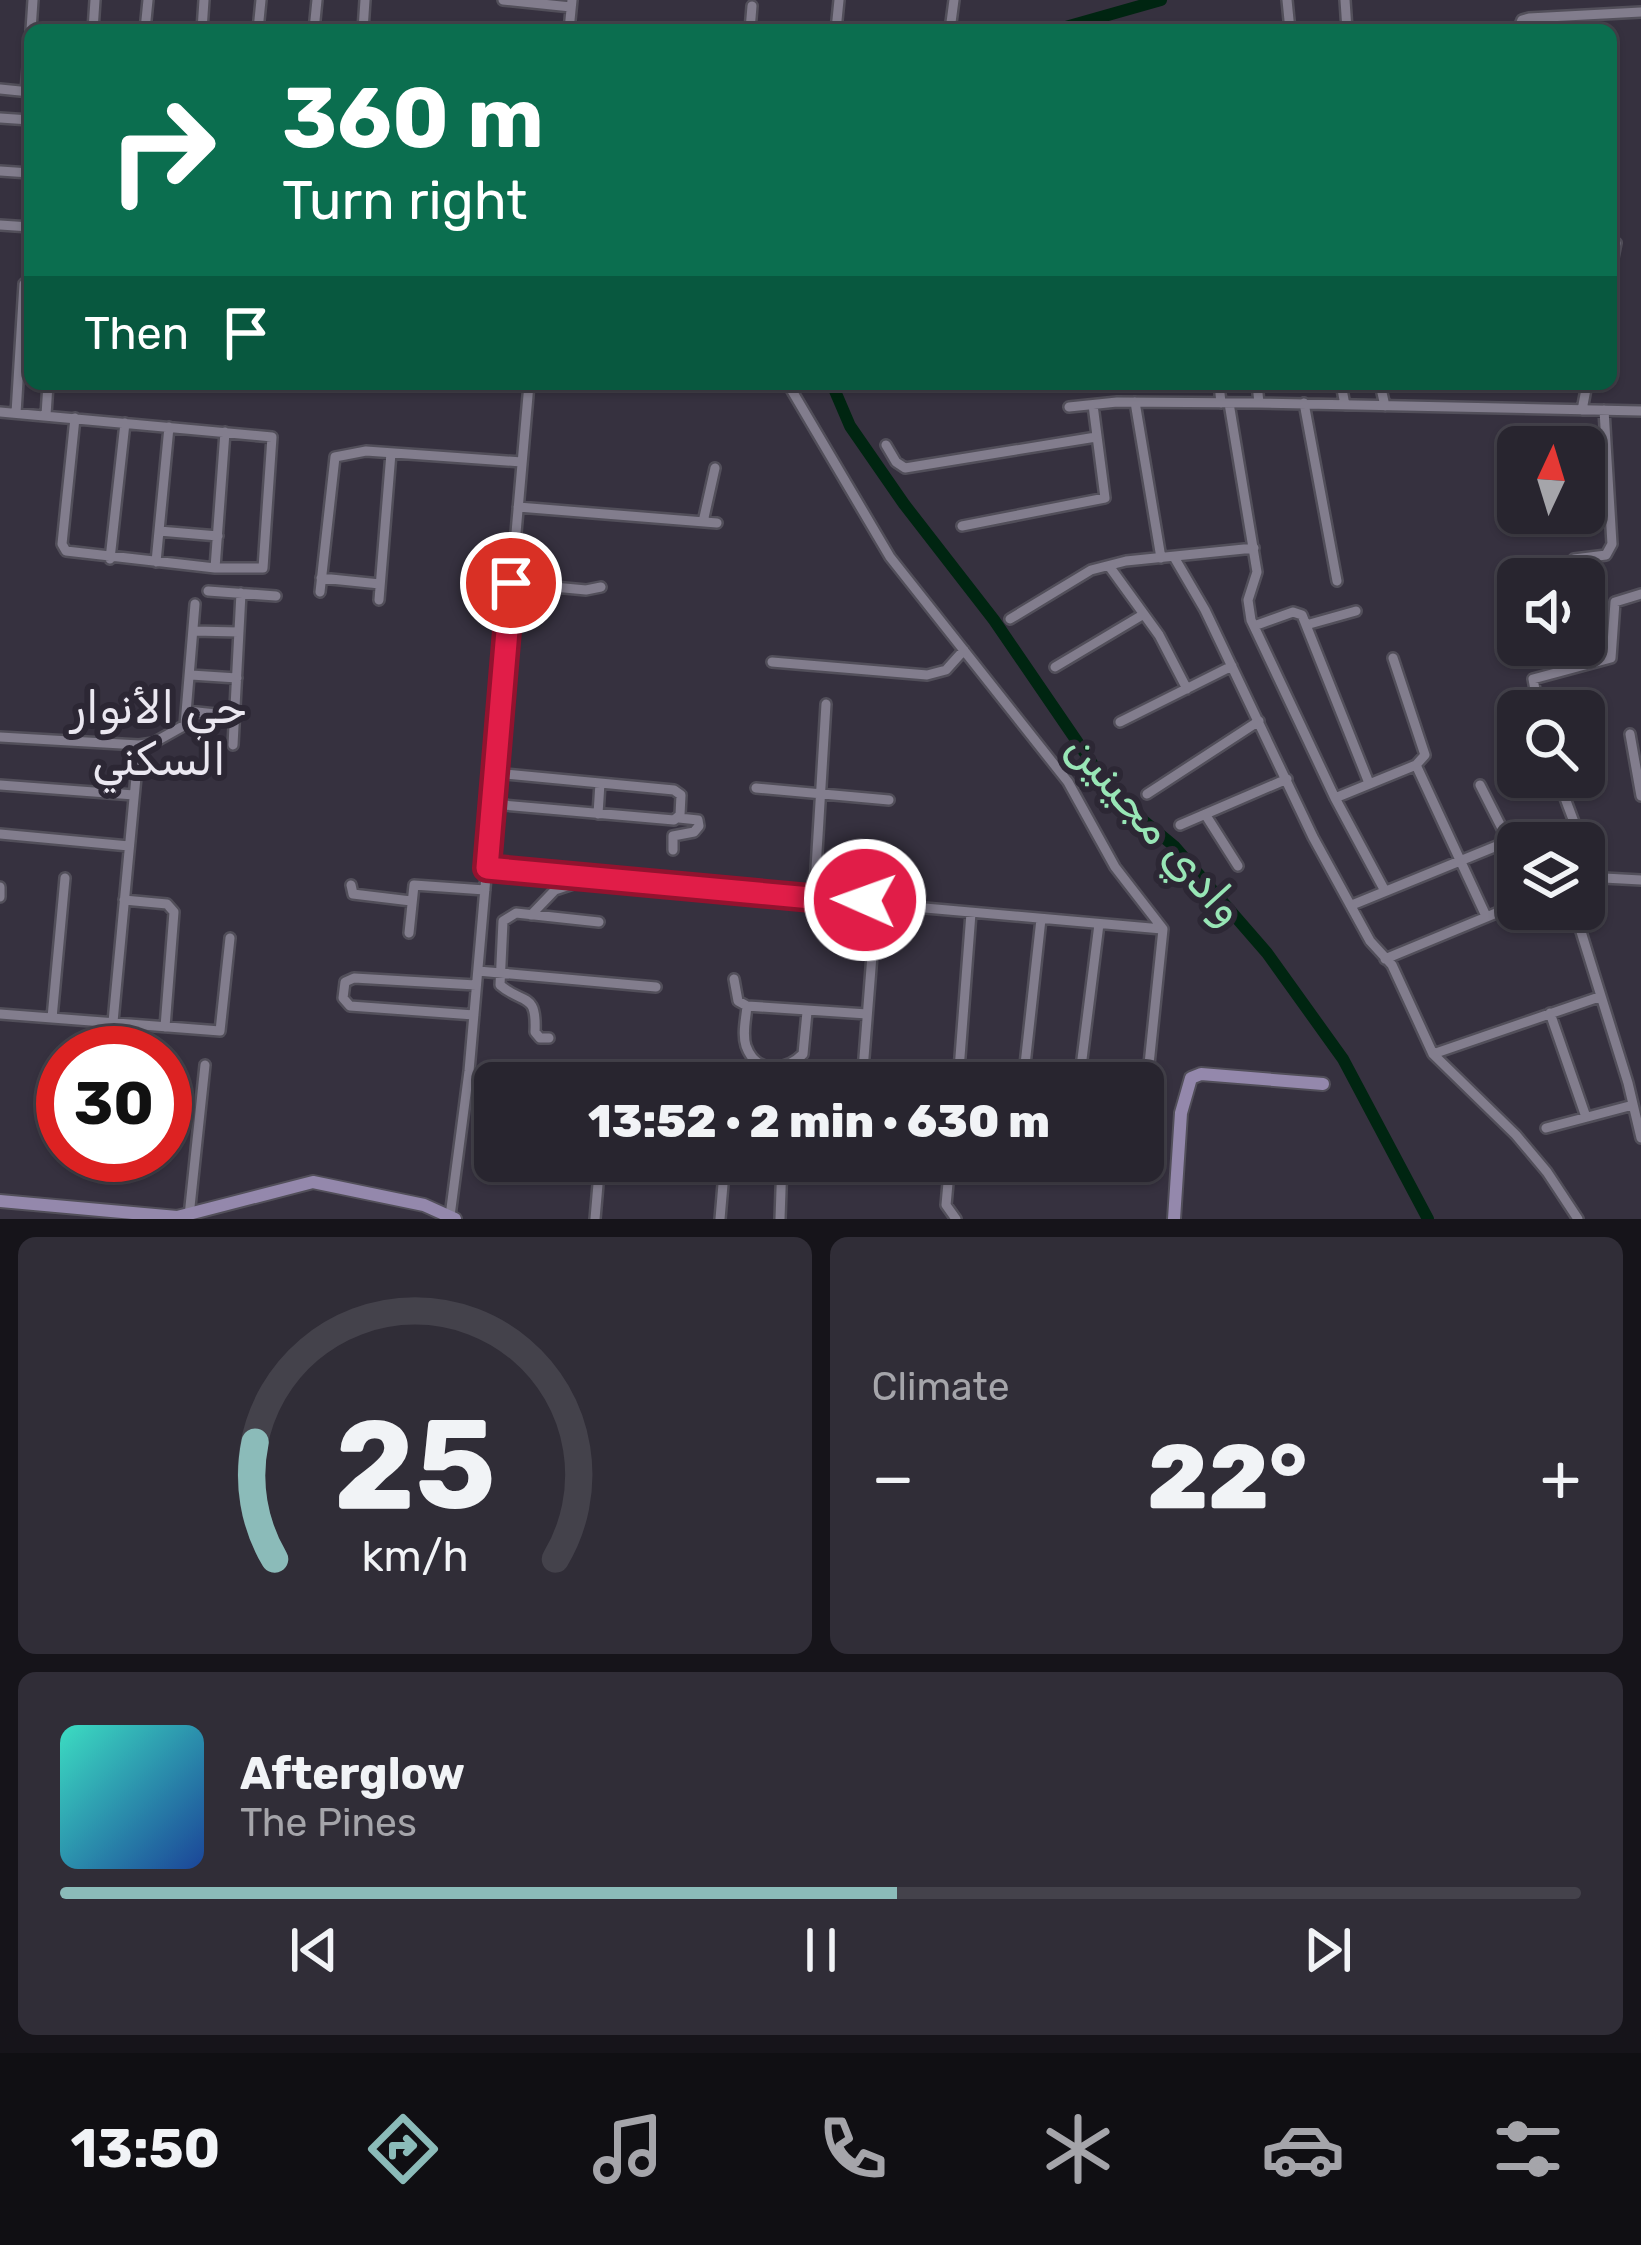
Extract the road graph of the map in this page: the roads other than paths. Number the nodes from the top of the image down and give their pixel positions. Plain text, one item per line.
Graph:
1 (503, 0) edge
2 (572, 3) edge
3 (752, 6) dead end
4 (1641, 12) edge
5 (750, 24) edge
6 (1520, 24) edge
7 (24, 284) edge
8 (48, 390) edge
9 (528, 390) edge
10 (792, 390) edge
11 (1221, 390) edge
12 (1258, 390) edge
13 (1343, 390) edge
14 (1381, 390) edge
15 (1586, 390) edge
16 (1135, 402) junction
17 (1225, 403) junction
18 (1259, 403) junction
19 (1304, 403) junction
20 (1093, 405) junction
21 (1345, 405) junction
22 (1384, 406) junction
23 (1069, 407) dead end
24 (1582, 410) junction
25 (1604, 410) junction
26 (1641, 411) edge
27 (0, 412) edge
28 (16, 413) junction
29 (46, 415) junction
30 (75, 418) junction
31 (125, 423) junction
32 (169, 427) junction
33 (225, 432) junction
34 (1096, 437) junction
35 (886, 445) dead end
36 (391, 453) junction
37 (522, 462) junction
38 (715, 468) dead end
39 (518, 507) junction
40 (703, 522) junction
41 (717, 523) dead end
42 (962, 526) dead end
43 (159, 531) junction
44 (218, 536) junction
45 (1254, 548) junction
46 (1174, 557) junction
47 (1161, 558) junction
48 (1582, 558) edge
49 (110, 559) junction
50 (156, 562) junction
51 (1109, 566) junction
52 (215, 568) junction
53 (320, 578) junction
54 (1337, 581) dead end
55 (511, 583) junction
56 (380, 584) junction
57 (601, 587) dead end
58 (208, 591) dead end
59 (320, 592) dead end
60 (241, 593) junction
61 (1641, 593) edge
62 (276, 596) dead end
63 (379, 600) dead end
64 (195, 604) dead end
65 (1356, 611) dead end
66 (1144, 614) junction
67 (1010, 619) dead end
68 (1306, 625) junction
69 (1254, 626) junction
70 (194, 631) junction
71 (239, 632) junction
72 (964, 650) junction
73 (1394, 658) dead end
74 (772, 662) dead end
75 (1232, 666) junction
76 (1055, 667) dead end
77 (191, 675) junction
78 (237, 678) junction
79 (1186, 688) junction
80 (1535, 690) edge
81 (826, 704) dead end
82 (188, 711) junction
83 (234, 716) junction
84 (1259, 721) junction
85 (1120, 722) dead end
86 (1630, 734) dead end
87 (0, 737) edge
88 (232, 745) dead end
89 (139, 746) junction
90 (1416, 765) junction
91 (494, 773) junction
92 (1286, 779) junction
93 (600, 783) junction
94 (1369, 783) junction
95 (0, 785) edge
96 (1480, 785) dead end
97 (756, 788) dead end
98 (820, 794) junction
99 (1147, 794) dead end
100 (134, 795) junction
101 (1641, 796) edge
102 (1335, 798) junction
103 (890, 800) dead end
104 (492, 804) junction
105 (598, 814) junction
106 (1205, 814) junction
107 (679, 818) junction
108 (1499, 822) edge
109 (1180, 825) dead end
110 (0, 834) edge
111 (129, 846) junction
112 (1497, 847) edge
113 (673, 850) dead end
114 (1460, 862) junction
115 (1238, 866) dead end
116 (487, 868) junction
117 (64, 878) dead end
118 (1605, 878) edge
119 (1641, 880) edge
120 (573, 884) dead end
121 (351, 885) dead end
122 (0, 887) edge
123 (485, 890) junction
124 (1385, 891) junction
125 (0, 897) edge
126 (124, 900) junction
127 (411, 901) junction
128 (871, 904) junction
129 (1352, 905) junction
130 (1497, 912) edge
131 (971, 913) junction
132 (531, 915) junction
133 (1486, 916) junction
134 (1041, 919) junction
135 (599, 922) dead end
136 (1099, 923) junction
137 (1163, 929) junction
138 (1580, 930) edge
139 (409, 933) dead end
140 (230, 938) dead end
141 (1385, 959) junction
142 (478, 971) junction
143 (498, 973) junction
144 (734, 979) dead end
145 (424, 982) junction
146 (476, 986) junction
147 (656, 987) dead end
148 (1599, 997) junction
149 (747, 1006) junction
150 (421, 1011) junction
151 (807, 1012) junction
152 (1550, 1013) junction
153 (0, 1014) edge
154 (867, 1014) junction
155 (474, 1015) junction
156 (52, 1018) junction
157 (113, 1022) junction
158 (155, 1026) edge
159 (165, 1026) edge
160 (192, 1028) edge
161 (548, 1038) dead end
162 (1433, 1054) junction
163 (864, 1062) edge
164 (960, 1062) edge
165 (1025, 1062) edge
166 (1082, 1062) edge
167 (1149, 1062) edge
168 (206, 1065) dead end
169 (1323, 1084) dead end
170 (1633, 1105) junction
171 (1586, 1117) junction
172 (1546, 1128) dead end
173 (1641, 1138) edge
174 (598, 1182) edge
175 (723, 1182) edge
176 (781, 1182) edge
177 (948, 1182) edge
178 (0, 1201) edge
179 (189, 1216) junction
180 (452, 1217) edge
181 (595, 1219) edge
182 (720, 1219) edge
183 (780, 1219) edge
184 (956, 1219) edge
185 (1174, 1219) edge
186 (1578, 1219) edge

1 - 2 street
3 - 5 street
4 - 6 street
7 - 28 street
8 - 29 street
9 - 37 street
10 - 72 street
11 - 17 street
12 - 18 street
13 - 21 street
14 - 22 street
15 - 24 street
16 - 17 street
16 - 20 street
16 - 47 street
17 - 18 street
17 - 45 street
18 - 19 street
19 - 21 street
19 - 54 street
20 - 23 street
20 - 34 street
21 - 22 street
22 - 24 street
24 - 25 street
25 - 26 street
25 - 48 street
27 - 28 street
28 - 29 street
29 - 30 street
30 - 31 street
30 - 49 street
31 - 32 street
31 - 49 street
32 - 33 street
32 - 43 street
33 - 44 street
33 - 52 street
34 - 35 street
34 - 42 street
36 - 37 street
36 - 53 street
36 - 56 street
37 - 39 street
38 - 40 street
39 - 40 street
39 - 55 street
40 - 41 street
43 - 44 street
43 - 50 street
44 - 52 street
45 - 46 street
45 - 69 street
46 - 47 street
46 - 75 street
47 - 51 street
49 - 50 street
50 - 52 street
51 - 66 street
51 - 67 street
53 - 56 street
53 - 59 street
55 - 57 street
55 - 91 street
56 - 63 street
58 - 60 street
60 - 62 street
60 - 71 street
61 - 80 street
64 - 70 street
65 - 68 street
66 - 76 street
66 - 79 street
68 - 69 street
68 - 94 street
69 - 102 street
70 - 71 street
70 - 77 street
71 - 78 street
72 - 74 street
72 - 137 street
73 - 90 street
75 - 79 street
75 - 84 street
77 - 78 street
77 - 82 street
78 - 83 street
79 - 85 street
81 - 98 street
82 - 83 street
82 - 89 street
83 - 88 street
84 - 92 street
84 - 99 street
86 - 101 street
87 - 89 street
89 - 100 street
90 - 94 street
90 - 114 street
91 - 93 street
91 - 104 street
92 - 106 street
92 - 129 street
93 - 105 street
93 - 107 street
94 - 102 street
95 - 100 street
96 - 108 street
97 - 98 street
98 - 103 street
98 - 128 street
100 - 111 street
102 - 124 street
104 - 105 street
104 - 116 street
105 - 107 street
106 - 109 street
106 - 115 street
107 - 113 street
110 - 111 street
111 - 126 street
112 - 114 street
114 - 124 street
114 - 133 street
116 - 123 street
116 - 128 street
117 - 156 street
118 - 119 street
120 - 132 street
121 - 127 street
122 - 125 street
123 - 127 street
123 - 142 street
124 - 129 street
126 - 157 street
126 - 159 street
127 - 139 street
128 - 131 street
128 - 154 street
129 - 141 street
130 - 133 street
131 - 134 street
131 - 164 street
132 - 135 street
132 - 143 street
133 - 141 street
134 - 136 street
134 - 165 street
136 - 137 street
136 - 166 street
137 - 167 street
138 - 148 street
140 - 160 street
141 - 162 street
142 - 143 street
142 - 146 street
143 - 147 street
143 - 161 street
144 - 149 street
145 - 146 street
145 - 150 street
145 - 150 street
146 - 155 street
148 - 152 street
148 - 170 street
149 - 151 street
149 - 151 street
150 - 155 street
151 - 154 street
152 - 162 street
152 - 171 street
153 - 156 street
154 - 163 street
155 - 180 street
156 - 157 street
157 - 158 street
162 - 186 street
168 - 179 street
169 - 185 street
170 - 171 street
170 - 173 street
171 - 172 street
174 - 181 street
175 - 182 street
176 - 183 street
177 - 184 street
178 - 179 street
179 - 180 street

